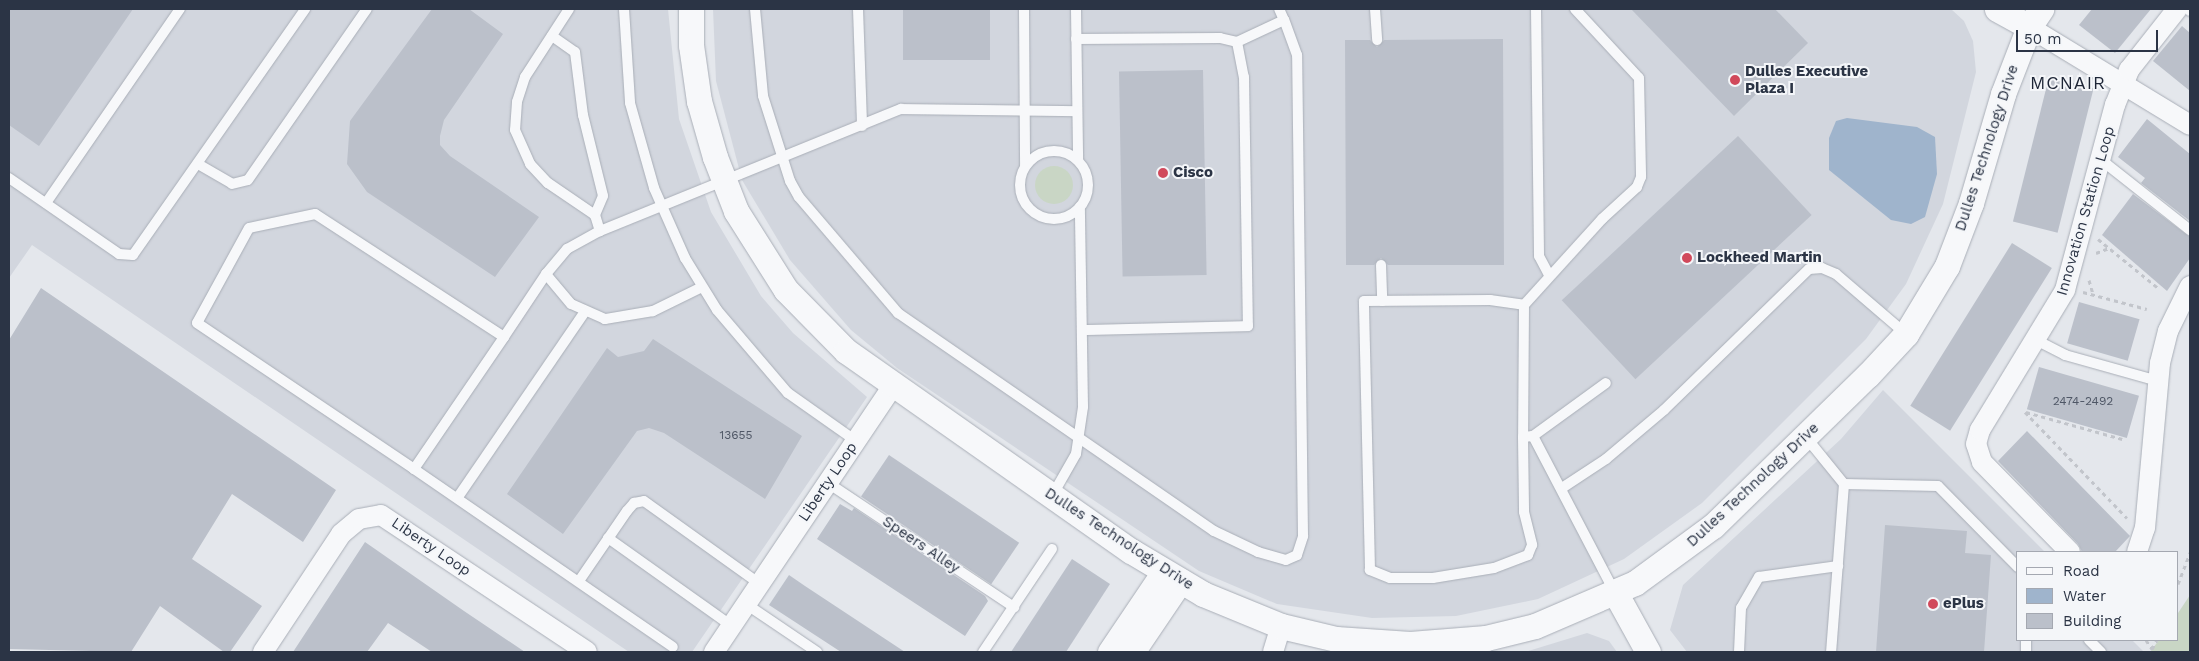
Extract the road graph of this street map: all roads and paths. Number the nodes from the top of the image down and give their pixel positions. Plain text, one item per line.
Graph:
1 (180, 9) edge
2 (305, 9) edge
3 (367, 9) edge
4 (570, 9) edge
5 (624, 9) edge
6 (691, 9) edge
7 (755, 9) edge
8 (858, 9) edge
9 (1024, 9) edge
10 (1076, 9) edge
11 (1279, 9) edge
12 (1376, 9) edge
13 (1536, 9) edge
14 (1575, 9) edge
15 (1997, 9) edge
16 (2176, 9) edge
17 (2035, 18) edge
18 (1284, 20) junction
19 (552, 36) junction
20 (1076, 39) junction
21 (1377, 40) dead end
22 (1237, 42) junction
23 (2124, 82) junction
24 (1024, 110) junction
25 (1077, 111) junction
26 (2190, 125) edge
27 (862, 126) junction
28 (2100, 159) junction
29 (780, 160) junction
30 (1078, 160) junction
31 (198, 164) junction
32 (1025, 165) junction
33 (9, 178) edge
34 (724, 183) junction
35 (46, 203) junction
36 (662, 207) junction
37 (1080, 207) junction
38 (595, 215) junction
39 (2190, 230) edge
40 (600, 231) junction
41 (2094, 236) dead end
42 (2109, 248) junction
43 (2096, 253) dead end
44 (1381, 265) dead end
45 (546, 274) junction
46 (1550, 275) junction
47 (2089, 280) dead end
48 (2190, 286) edge
49 (702, 287) junction
50 (2158, 288) dead end
51 (2079, 291) dead end
52 (2094, 295) junction
53 (1382, 301) junction
54 (1524, 305) junction
55 (2148, 310) dead end
56 (584, 313) junction
57 (1082, 330) junction
58 (1906, 334) junction
59 (504, 337) junction
60 (2036, 340) junction
61 (2158, 381) junction
62 (1606, 383) dead end
63 (893, 386) junction
64 (1805, 436) junction
65 (1528, 437) junction
66 (1080, 438) junction
67 (2122, 439) dead end
68 (856, 441) junction
69 (414, 469) junction
70 (828, 483) junction
71 (1844, 484) junction
72 (1562, 488) junction
73 (1052, 496) junction
74 (458, 497) junction
75 (2133, 526) dead end
76 (608, 538) junction
77 (1052, 550) dead end
78 (2069, 551) edge
79 (2138, 551) edge
80 (2190, 552) edge
81 (2016, 565) edge
82 (1838, 566) junction
83 (1172, 576) junction
84 (579, 581) junction
85 (2179, 581) edge
86 (760, 584) junction
87 (1616, 594) junction
88 (746, 604) junction
89 (1014, 607) junction
90 (732, 626) junction
91 (1281, 626) junction
92 (2090, 641) edge
93 (2147, 641) edge
94 (2156, 641) edge
95 (673, 647) dead end
96 (263, 652) edge
97 (587, 652) edge
98 (714, 652) edge
99 (817, 652) edge
100 (983, 652) edge
101 (1110, 652) edge
102 (1132, 652) edge
103 (1273, 652) edge
104 (1648, 652) edge
105 (1739, 652) edge
106 (1831, 652) edge
107 (2101, 652) edge

1 - 35 lane
2 - 31 lane
3 - 31 lane
4 - 19 lane
5 - 36 lane
6 - 34 street, Dulles Technology Drive
7 - 29 lane
8 - 27 lane
9 - 24 lane
10 - 20 lane
11 - 18 lane
12 - 21 lane
13 - 46 lane
14 - 46 lane
15 - 17 street
16 - 23 street, Innovation Station Loop
17 - 23 street
17 - 58 street, Dulles Technology Drive
18 - 22 lane
18 - 66 lane
19 - 38 lane
19 - 38 lane
20 - 22 lane
20 - 25 lane
22 - 57 lane
23 - 26 street
23 - 28 street, Innovation Station Loop
24 - 25 lane
24 - 27 lane
24 - 32 lane
25 - 30 lane
27 - 29 lane
28 - 39 lane
28 - 60 street, Innovation Station Loop
29 - 34 lane
29 - 66 lane
30 - 32 lane
30 - 37 lane
31 - 35 lane
32 - 37 lane
33 - 35 lane
34 - 36 lane
34 - 63 street, Dulles Technology Drive
36 - 40 lane
36 - 49 lane
37 - 57 lane
38 - 40 lane
40 - 45 lane
41 - 42 path
42 - 43 path
42 - 50 path
44 - 53 lane
45 - 56 lane
45 - 59 lane
46 - 54 lane
47 - 52 path
48 - 61 street
49 - 56 lane
49 - 68 lane
51 - 52 path
52 - 55 path
53 - 54 lane
53 - 65 lane
54 - 65 lane
56 - 74 lane
57 - 66 lane
58 - 64 street, Dulles Technology Drive
58 - 72 lane
59 - 69 lane
59 - 69 lane
60 - 61 lane
60 - 78 street, Innovation Station Loop
61 - 79 street
62 - 65 lane
63 - 68 street, Liberty Loop
63 - 73 street, Dulles Technology Drive
64 - 71 lane
64 - 87 street, Dulles Technology Drive
65 - 72 lane
66 - 73 lane
67 - 75 path
68 - 70 street, Liberty Loop
69 - 74 lane
70 - 86 street, Liberty Loop
70 - 89 lane, Speers Alley
71 - 81 lane
71 - 82 lane
72 - 87 lane
73 - 83 street, Dulles Technology Drive
74 - 84 lane
76 - 84 lane
76 - 86 lane
76 - 90 lane
77 - 89 lane
80 - 85 path
82 - 105 lane
82 - 106 lane
83 - 91 street, Dulles Technology Drive
83 - 101 street
83 - 102 street
84 - 95 lane
86 - 88 street, Liberty Loop
87 - 91 street, Dulles Technology Drive
87 - 104 street
88 - 90 street, Liberty Loop
88 - 99 lane
89 - 100 lane
90 - 98 street, Liberty Loop
91 - 103 street
92 - 107 lane
93 - 94 path
96 - 97 street, Liberty Loop

